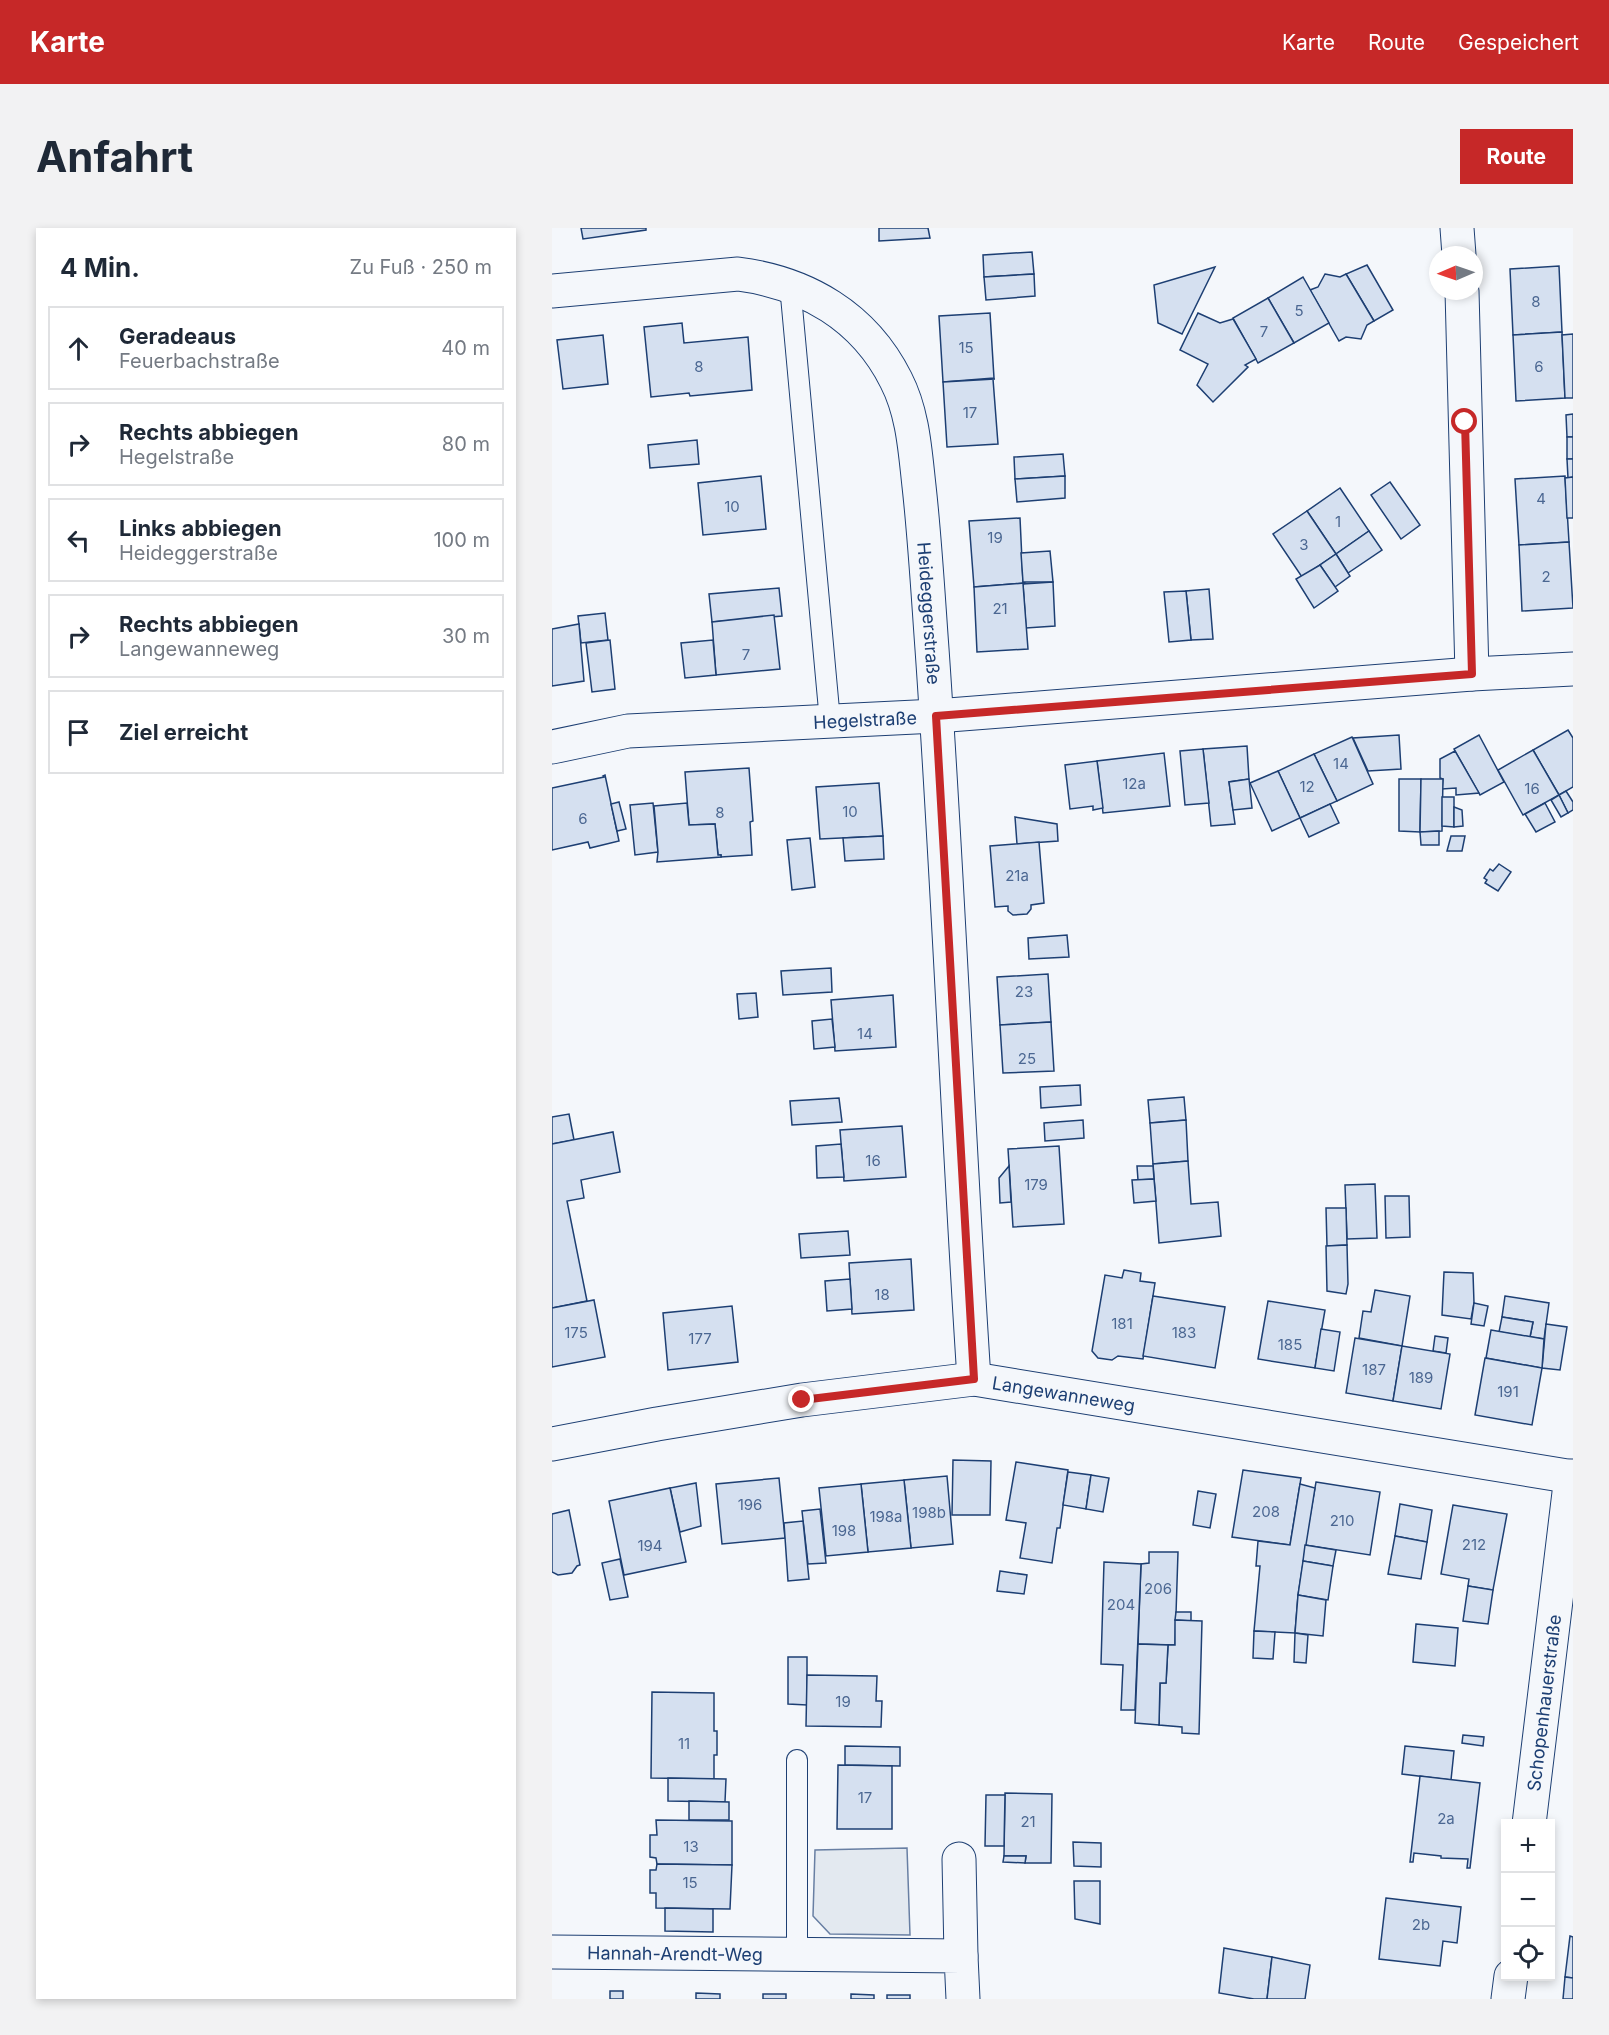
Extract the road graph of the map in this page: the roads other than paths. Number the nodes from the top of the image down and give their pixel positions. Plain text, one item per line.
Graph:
1 (1457, 228) edge
2 (1458, 246) edge
3 (790, 285) junction
4 (552, 291) edge
5 (1462, 300) edge
6 (1573, 669) edge
7 (1472, 674) junction
8 (936, 716) junction
9 (830, 721) junction
10 (552, 747) edge
11 (974, 1379) junction
12 (552, 1444) edge
13 (1572, 1476) edge
14 (797, 1760) dead end
15 (1530, 1819) edge
16 (959, 1859) dead end
17 (552, 1952) edge
18 (797, 1954) junction
19 (961, 1956) junction
20 (1510, 1981) edge
21 (963, 1999) edge
22 (1508, 1999) edge

1 - 2 street
3 - 4 street, Heideggerstraße
3 - 8 street, Heideggerstraße
3 - 9 lane
5 - 7 street
6 - 7 street, Hegelstraße
7 - 8 street, Hegelstraße
8 - 9 street, Hegelstraße
8 - 11 street, Heideggerstraße
9 - 10 street, Hegelstraße
11 - 12 street, Langewanneweg
11 - 13 street, Langewanneweg
13 - 15 street, Schopenhauerstraße
14 - 18 lane
16 - 19 street
17 - 18 street, Hannah-Arendt-Weg
18 - 19 street, Hannah-Arendt-Weg
19 - 21 street
20 - 22 street

